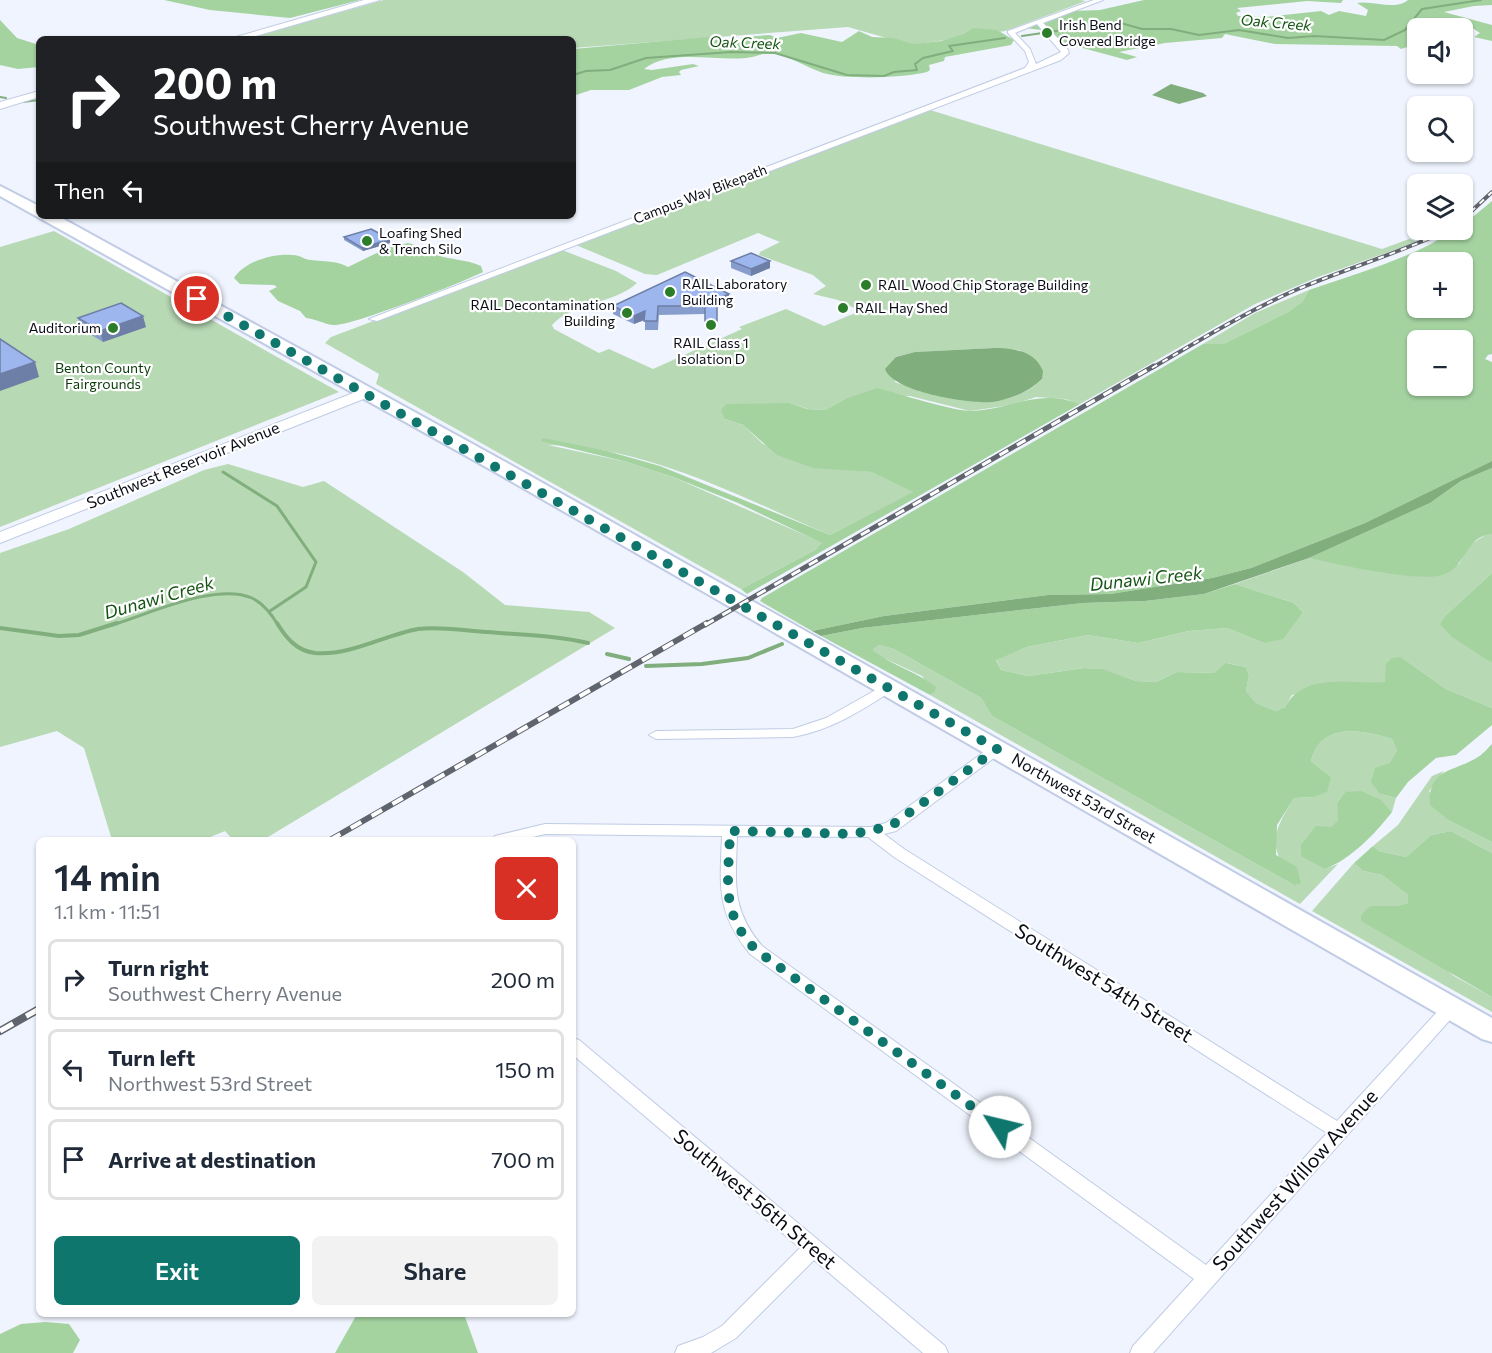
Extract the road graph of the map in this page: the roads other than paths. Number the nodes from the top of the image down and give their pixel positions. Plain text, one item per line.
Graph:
1 (375, 0) edge
2 (1100, 0) edge
3 (1040, 21) junction
4 (245, 36) edge
5 (1026, 70) junction
6 (36, 95) edge
7 (0, 106) edge
8 (0, 190) edge
9 (36, 210) edge
10 (52, 219) edge
11 (374, 319) dead end
12 (366, 393) junction
13 (0, 538) edge
14 (888, 687) junction
15 (656, 735) dead end
16 (997, 749) junction
17 (730, 831) junction
18 (871, 832) junction
19 (512, 837) edge
20 (1448, 1006) junction
21 (1492, 1031) edge
22 (576, 1048) edge
23 (1338, 1131) junction
24 (813, 1248) junction
25 (1208, 1277) junction
26 (685, 1353) edge
27 (938, 1353) edge
28 (1140, 1353) edge

1 - 4 main road
2 - 3 street
3 - 5 street
3 - 5 street, Campus Way Bikepath
5 - 11 street, Campus Way Bikepath
6 - 7 main road
8 - 9 main road
10 - 12 main road, Northwest 53rd Street
12 - 13 main road, Southwest Reservoir Avenue
12 - 14 main road, Northwest 53rd Street
14 - 15 street
14 - 16 main road, Northwest 53rd Street
16 - 18 street
16 - 20 main road, Northwest 53rd Street
17 - 18 street
17 - 19 street
17 - 25 street
18 - 23 street, Southwest 54th Street
20 - 21 main road, Northwest 53rd Street
20 - 23 street, Southwest Willow Avenue
22 - 24 street, Southwest 56th Street
23 - 25 street, Southwest Willow Avenue
24 - 26 street
24 - 27 street, Southwest 56th Street
25 - 28 street, Southwest Willow Avenue

